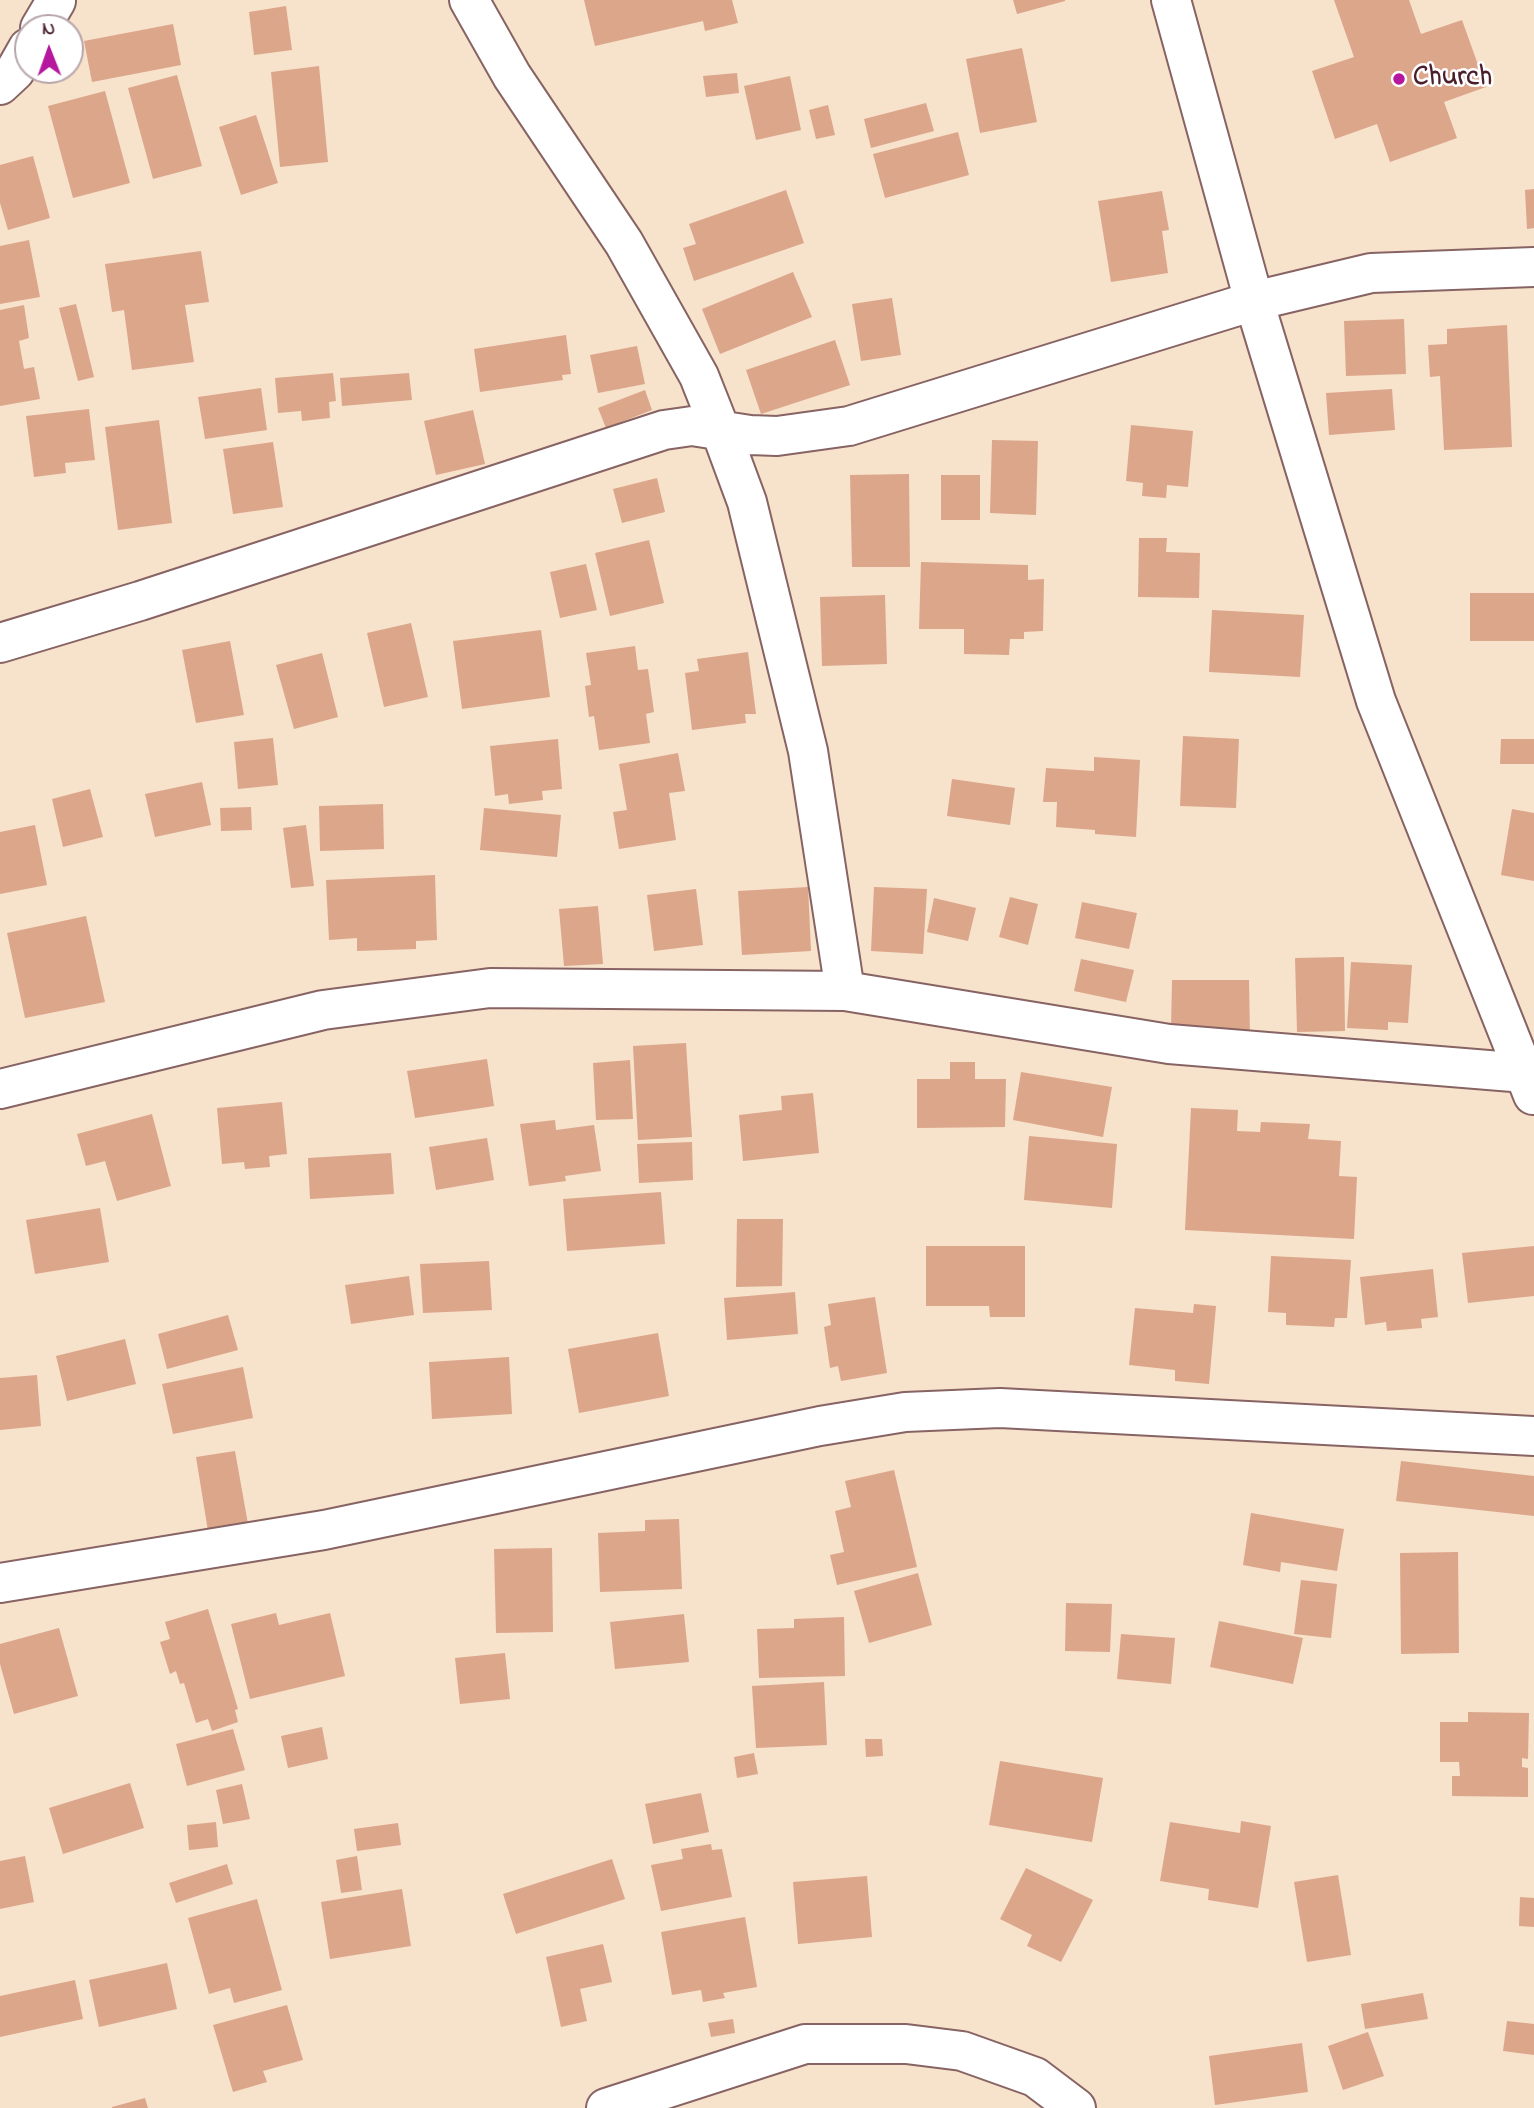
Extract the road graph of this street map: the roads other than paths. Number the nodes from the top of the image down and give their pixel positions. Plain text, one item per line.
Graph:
1 (469, 0) edge
2 (1171, 0) edge
3 (14, 72) edge
4 (0, 85) edge
5 (1534, 267) edge
6 (1254, 301) junction
7 (720, 429) junction
8 (0, 643) edge
9 (845, 991) junction
10 (1529, 1085) edge
11 (0, 1089) edge
12 (1534, 1436) edge
13 (0, 1583) edge
14 (606, 2108) edge
15 (1076, 2108) edge

1 - 7 street
2 - 6 street
3 - 4 street
5 - 6 street
6 - 7 street
6 - 10 street
7 - 8 street
7 - 9 street
9 - 10 street
9 - 11 street
12 - 13 street
14 - 15 street

